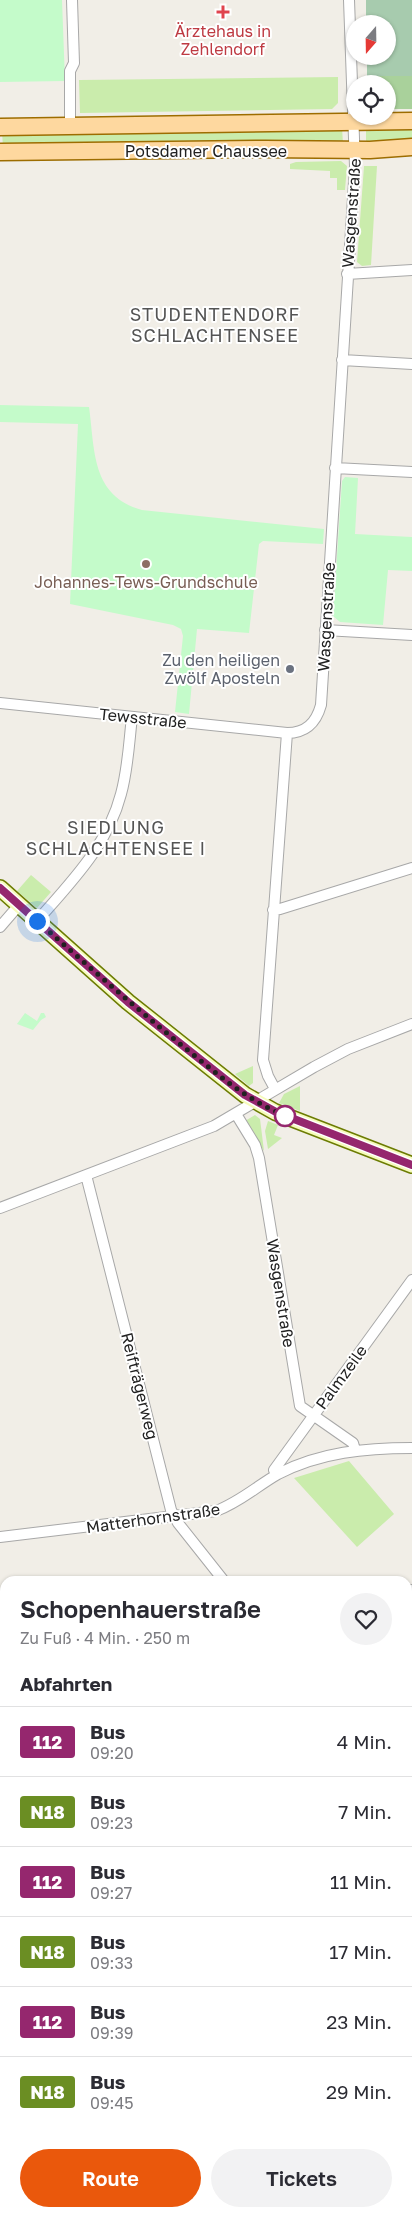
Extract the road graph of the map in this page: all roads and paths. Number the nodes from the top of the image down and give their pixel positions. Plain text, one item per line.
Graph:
1 (72, 0) edge
2 (349, 0) edge
3 (351, 75) edge
4 (396, 122) edge
5 (412, 122) edge
6 (346, 123) edge
7 (353, 125) edge
8 (70, 126) junction
9 (0, 127) edge
10 (412, 147) edge
11 (355, 150) junction
12 (0, 152) edge
13 (412, 270) edge
14 (347, 274) junction
15 (342, 360) junction
16 (412, 364) edge
17 (335, 468) junction
18 (412, 472) edge
19 (325, 630) junction
20 (412, 635) edge
21 (0, 703) edge
22 (132, 717) junction
23 (287, 733) junction
24 (412, 868) edge
25 (0, 888) edge
26 (19, 905) junction
27 (273, 910) junction
28 (37, 921) junction
29 (0, 927) edge
30 (412, 1024) edge
31 (275, 1089) junction
32 (254, 1101) junction
33 (236, 1114) junction
34 (412, 1165) edge
35 (86, 1175) junction
36 (0, 1208) edge
37 (412, 1280) edge
38 (313, 1415) junction
39 (412, 1448) edge
40 (355, 1450) junction
41 (276, 1476) junction
42 (175, 1517) junction
43 (0, 1537) edge
44 (220, 1576) edge

1 - 8 street
2 - 3 street, Wasgenstraße
4 - 5 main road, Potsdamer Chaussee
6 - 8 main road, Potsdamer Chaussee
7 - 11 street, Wasgenstraße
8 - 9 main road, Potsdamer Chaussee
10 - 11 main road, Potsdamer Chaussee
11 - 12 main road, Potsdamer Chaussee
11 - 14 street, Wasgenstraße
13 - 14 street
14 - 15 street, Wasgenstraße
15 - 16 street
15 - 17 street, Wasgenstraße
17 - 18 street
17 - 19 street, Wasgenstraße
19 - 20 street
19 - 23 street, Wasgenstraße
21 - 22 street, Tewsstraße
22 - 23 street, Tewsstraße
22 - 28 street
23 - 27 street
24 - 27 street
25 - 26 main road
26 - 28 main road
26 - 29 street
27 - 31 street
28 - 32 main road
30 - 31 street
31 - 32 street
32 - 33 street
32 - 34 main road
33 - 35 street
33 - 38 street, Wasgenstraße
35 - 36 street
35 - 42 street, Reifträgerweg
37 - 38 street, Palmzeile
38 - 40 street, Wasgenstraße
38 - 41 street, Palmzeile
39 - 40 street, Matterhornstraße
40 - 41 street, Matterhornstraße
41 - 42 street, Matterhornstraße
42 - 43 street, Matterhornstraße
42 - 44 street, Reifträgerweg

